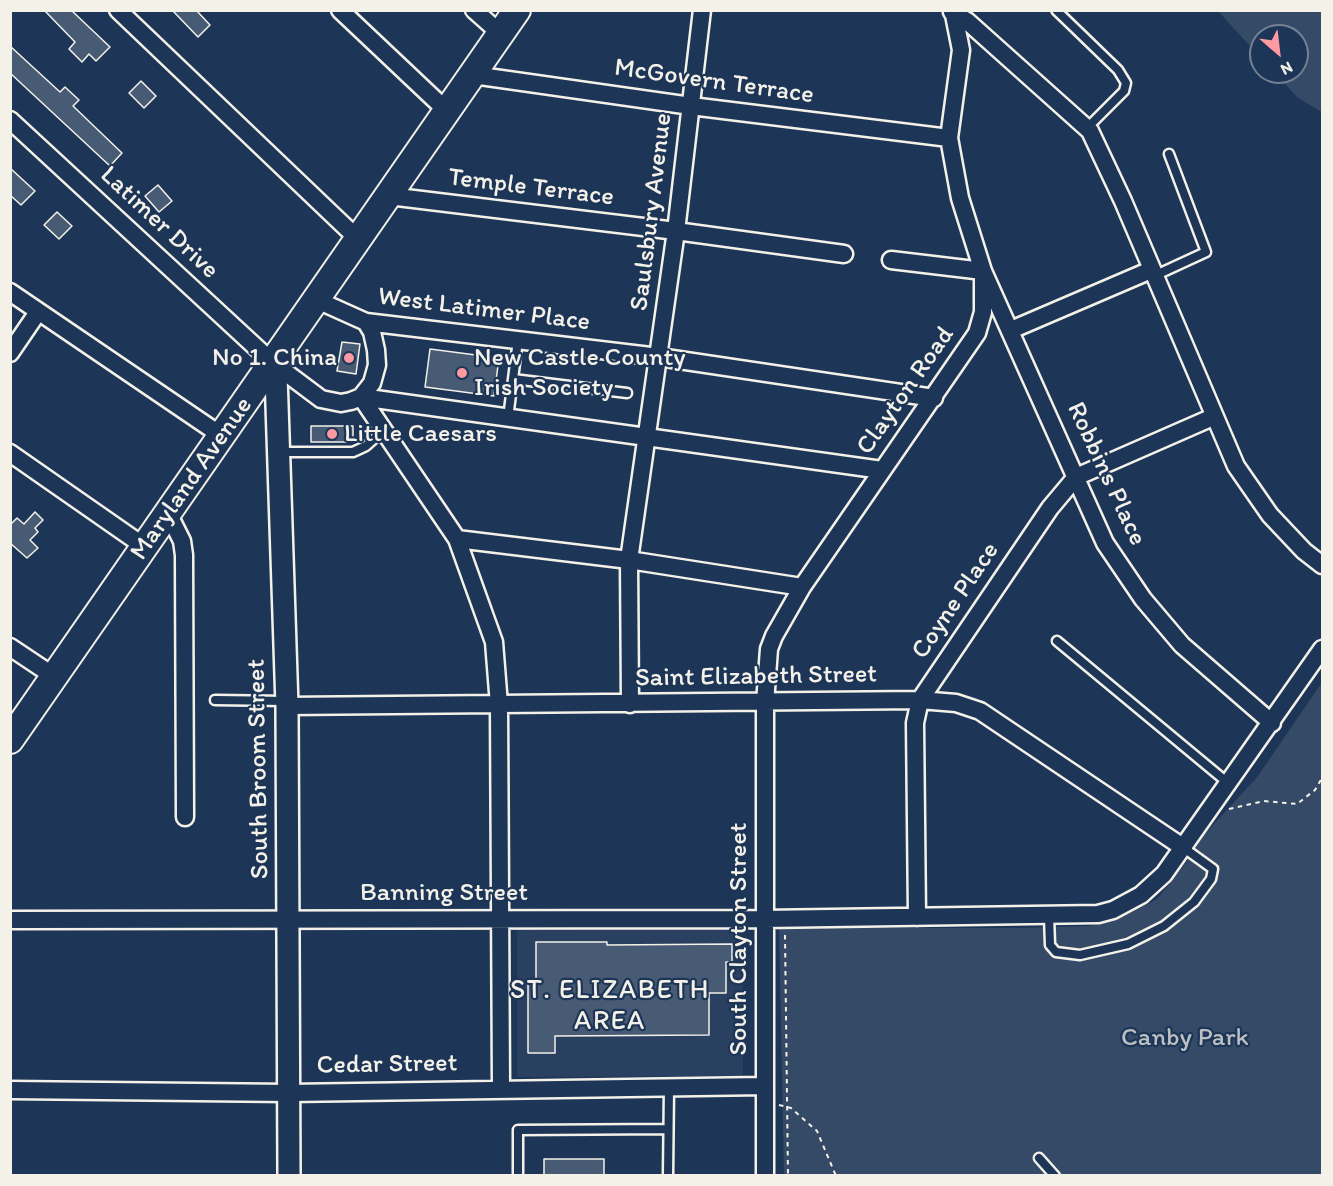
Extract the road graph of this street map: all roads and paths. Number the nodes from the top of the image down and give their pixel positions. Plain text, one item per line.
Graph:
1 (118, 10) edge
2 (340, 10) edge
3 (474, 10) edge
4 (702, 10) edge
5 (1056, 10) edge
6 (951, 11) edge
7 (507, 19) edge
8 (473, 75) junction
9 (691, 106) junction
10 (448, 112) junction
11 (10, 120) edge
12 (1088, 129) junction
13 (949, 138) junction
14 (1169, 154) dead end
15 (389, 196) junction
16 (676, 231) junction
17 (359, 240) junction
18 (844, 254) dead end
19 (891, 260) dead end
20 (983, 271) junction
21 (1153, 273) junction
22 (10, 292) edge
23 (317, 300) junction
24 (38, 312) junction
25 (366, 322) junction
26 (1011, 330) junction
27 (518, 340) junction
28 (10, 353) edge
29 (659, 357) junction
30 (273, 363) junction
31 (513, 379) junction
32 (627, 393) dead end
33 (361, 397) junction
34 (934, 398) junction
35 (1213, 417) junction
36 (508, 418) junction
37 (384, 430) junction
38 (222, 436) junction
39 (647, 437) junction
40 (279, 452) junction
41 (10, 453) edge
42 (882, 470) junction
43 (1076, 477) junction
44 (168, 513) junction
45 (457, 538) junction
46 (145, 547) junction
47 (629, 560) junction
48 (1323, 565) edge
49 (802, 587) junction
50 (1057, 641) dead end
51 (10, 647) edge
52 (1323, 649) edge
53 (55, 677) junction
54 (215, 700) dead end
55 (920, 700) junction
56 (765, 703) junction
57 (286, 704) junction
58 (630, 704) junction
59 (499, 705) junction
60 (1272, 723) junction
61 (10, 740) edge
62 (1323, 778) edge
63 (1228, 784) junction
64 (1208, 813) junction
65 (185, 817) dead end
66 (1184, 848) junction
67 (1049, 916) junction
68 (500, 917) junction
69 (784, 917) junction
70 (916, 917) junction
71 (764, 918) junction
72 (287, 919) junction
73 (10, 920) edge
74 (669, 1087) junction
75 (501, 1088) junction
76 (10, 1090) edge
77 (289, 1093) junction
78 (765, 1094) junction
79 (787, 1107) junction
80 (669, 1129) junction
81 (1039, 1158) dead end
82 (289, 1176) edge
83 (518, 1176) edge
84 (668, 1176) edge
85 (765, 1176) edge
86 (788, 1176) edge
87 (836, 1176) edge
88 (1055, 1176) edge

1 - 17 street
2 - 10 street
3 - 7 street
4 - 9 street, Saulsbury Avenue
5 - 12 lane
6 - 12 street
6 - 13 street, Clayton Road
7 - 8 main road, Maryland Avenue
8 - 9 street, McGovern Terrace
8 - 10 main road, Maryland Avenue
9 - 13 street, McGovern Terrace
9 - 16 street, Saulsbury Avenue
10 - 15 main road, Maryland Avenue
11 - 30 street, Latimer Drive
12 - 21 street
13 - 20 street, Clayton Road
14 - 21 lane
15 - 16 street, Temple Terrace
15 - 17 main road, Maryland Avenue
16 - 18 street, Temple Terrace
16 - 29 street, Saulsbury Avenue
17 - 23 main road, Maryland Avenue
19 - 20 street
20 - 26 street, Robbins Place
20 - 34 street, Clayton Road
21 - 26 street
21 - 35 street
22 - 24 street
23 - 25 street, West Latimer Place
23 - 30 main road, Maryland Avenue
24 - 28 street
24 - 38 street
25 - 27 street, West Latimer Place
25 - 33 street
26 - 43 street, Robbins Place
27 - 29 street, West Latimer Place
27 - 31 lane
29 - 34 street, West Latimer Place
29 - 39 street, Saulsbury Avenue
30 - 33 street
30 - 38 main road, Maryland Avenue
30 - 40 street, South Broom Street
31 - 32 lane
31 - 36 lane
33 - 36 street
33 - 37 street
34 - 42 street, Clayton Road
35 - 43 street, Coyne Place
35 - 48 street
36 - 39 street
37 - 40 lane
37 - 45 street
38 - 44 main road, Maryland Avenue
39 - 42 street
39 - 47 street, Saulsbury Avenue
40 - 57 street, South Broom Street
41 - 46 street
42 - 49 street, Clayton Road
43 - 55 street, Coyne Place
43 - 60 street, Robbins Place
44 - 46 main road, Maryland Avenue
44 - 65 street
45 - 47 street
45 - 59 street
46 - 53 main road, Maryland Avenue
47 - 49 street
47 - 58 street, Saulsbury Avenue
49 - 56 street, Clayton Road
50 - 63 lane
51 - 53 street
52 - 60 street, Banning Street
53 - 61 main road, Maryland Avenue
54 - 57 lane
55 - 56 street, Saint Elizabeth Street
55 - 66 street, Saint Elizabeth Street
55 - 70 street, Coyne Place
56 - 58 street, Saint Elizabeth Street
56 - 71 street, South Clayton Street
57 - 59 street, Saint Elizabeth Street
57 - 72 street, South Broom Street
58 - 59 street, Saint Elizabeth Street
59 - 68 street
60 - 63 street, Banning Street
62 - 64 path
63 - 64 street, Banning Street
64 - 66 street, Banning Street
66 - 67 street, Banning Street
66 - 67 lane
67 - 70 street, Banning Street
68 - 71 street, Banning Street
68 - 72 street, Banning Street
68 - 75 street
69 - 70 street, Banning Street
69 - 71 street, Banning Street
69 - 79 path
71 - 78 street, South Clayton Street
72 - 73 street, Banning Street
72 - 77 street, South Broom Street
74 - 75 street, Cedar Street
74 - 78 street, Cedar Street
74 - 80 lane
75 - 77 street, Cedar Street
76 - 77 street, Cedar Street
77 - 82 street, South Broom Street
78 - 79 path
78 - 85 street, South Clayton Street
79 - 86 path
79 - 87 path
80 - 83 lane
80 - 84 lane
81 - 88 lane

